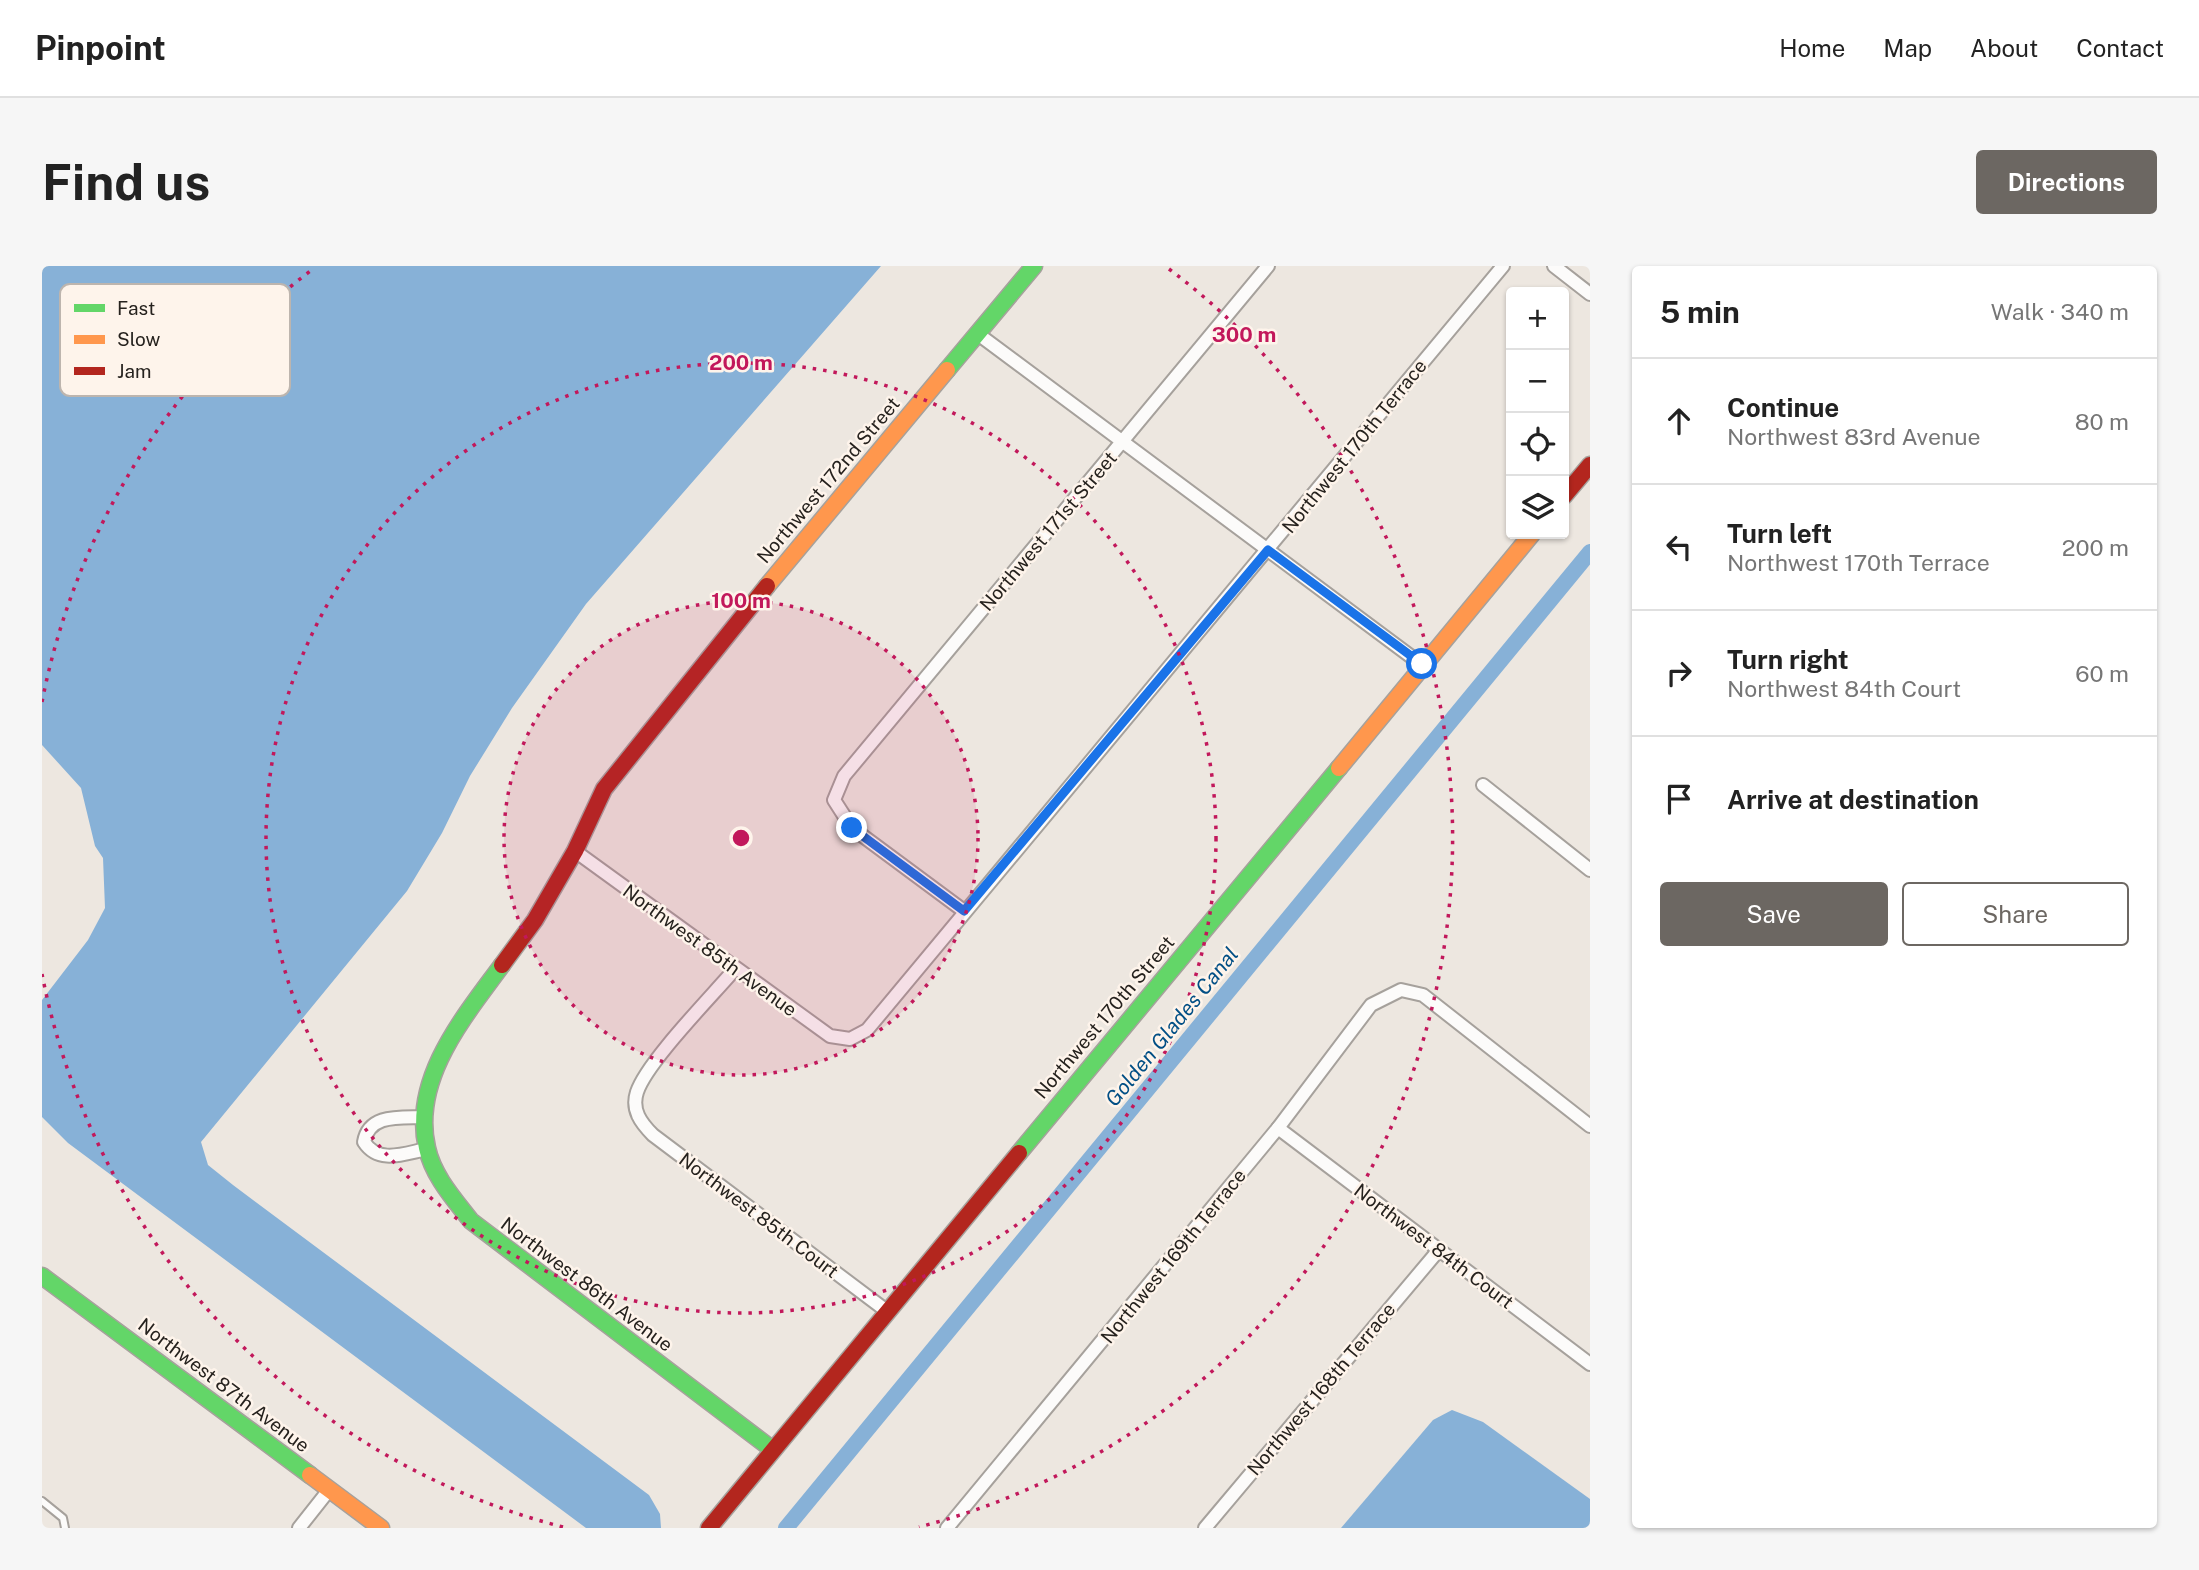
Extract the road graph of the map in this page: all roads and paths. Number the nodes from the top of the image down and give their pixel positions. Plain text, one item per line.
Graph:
1 (1034, 266) edge
2 (1268, 266) edge
3 (1503, 266) edge
4 (1554, 266) edge
5 (1590, 294) edge
6 (978, 334) junction
7 (1123, 441) junction
8 (1590, 465) edge
9 (1569, 490) edge
10 (1528, 539) edge
11 (1268, 550) junction
12 (1422, 664) junction
13 (1483, 785) dead end
14 (575, 850) junction
15 (1590, 870) edge
16 (964, 911) junction
17 (735, 969) junction
18 (850, 1039) joint
19 (424, 1117) junction
20 (1590, 1126) edge
21 (1278, 1128) junction
22 (428, 1149) junction
23 (1438, 1251) junction
24 (42, 1276) edge
25 (888, 1312) junction
26 (1590, 1364) edge
27 (773, 1450) junction
28 (329, 1490) junction
29 (42, 1502) edge
30 (65, 1528) edge
31 (299, 1528) edge
32 (381, 1528) edge
33 (709, 1528) edge
34 (947, 1528) edge
35 (1205, 1528) edge

1 - 6 street, Northwest 172nd Street
2 - 7 street, Northwest 171st Street
3 - 11 street, Northwest 170th Terrace
4 - 5 street
6 - 7 street
6 - 14 street, Northwest 172nd Street
7 - 11 street
7 - 16 street, Northwest 171st Street
8 - 9 street
10 - 12 street, Northwest 170th Street
11 - 12 street
11 - 16 street, Northwest 170th Terrace
12 - 25 street, Northwest 170th Street
13 - 15 street
14 - 17 street, Northwest 85th Avenue
14 - 19 street, Northwest 172nd Street
16 - 18 street, Northwest 170th Terrace
17 - 18 street, Northwest 85th Avenue
17 - 25 street, Northwest 85th Court
19 - 22 street, Northwest 86th Avenue
19 - 22 street
20 - 21 street, Northwest 169th Terrace
21 - 23 street, Northwest 84th Court
21 - 34 street, Northwest 169th Terrace
22 - 27 street, Northwest 86th Avenue
23 - 26 street, Northwest 84th Court
23 - 35 street, Northwest 168th Terrace
24 - 28 street, Northwest 87th Avenue
25 - 27 street, Northwest 170th Street
27 - 33 street, Northwest 170th Street
28 - 31 street
28 - 32 street, Northwest 87th Avenue
29 - 30 lane

